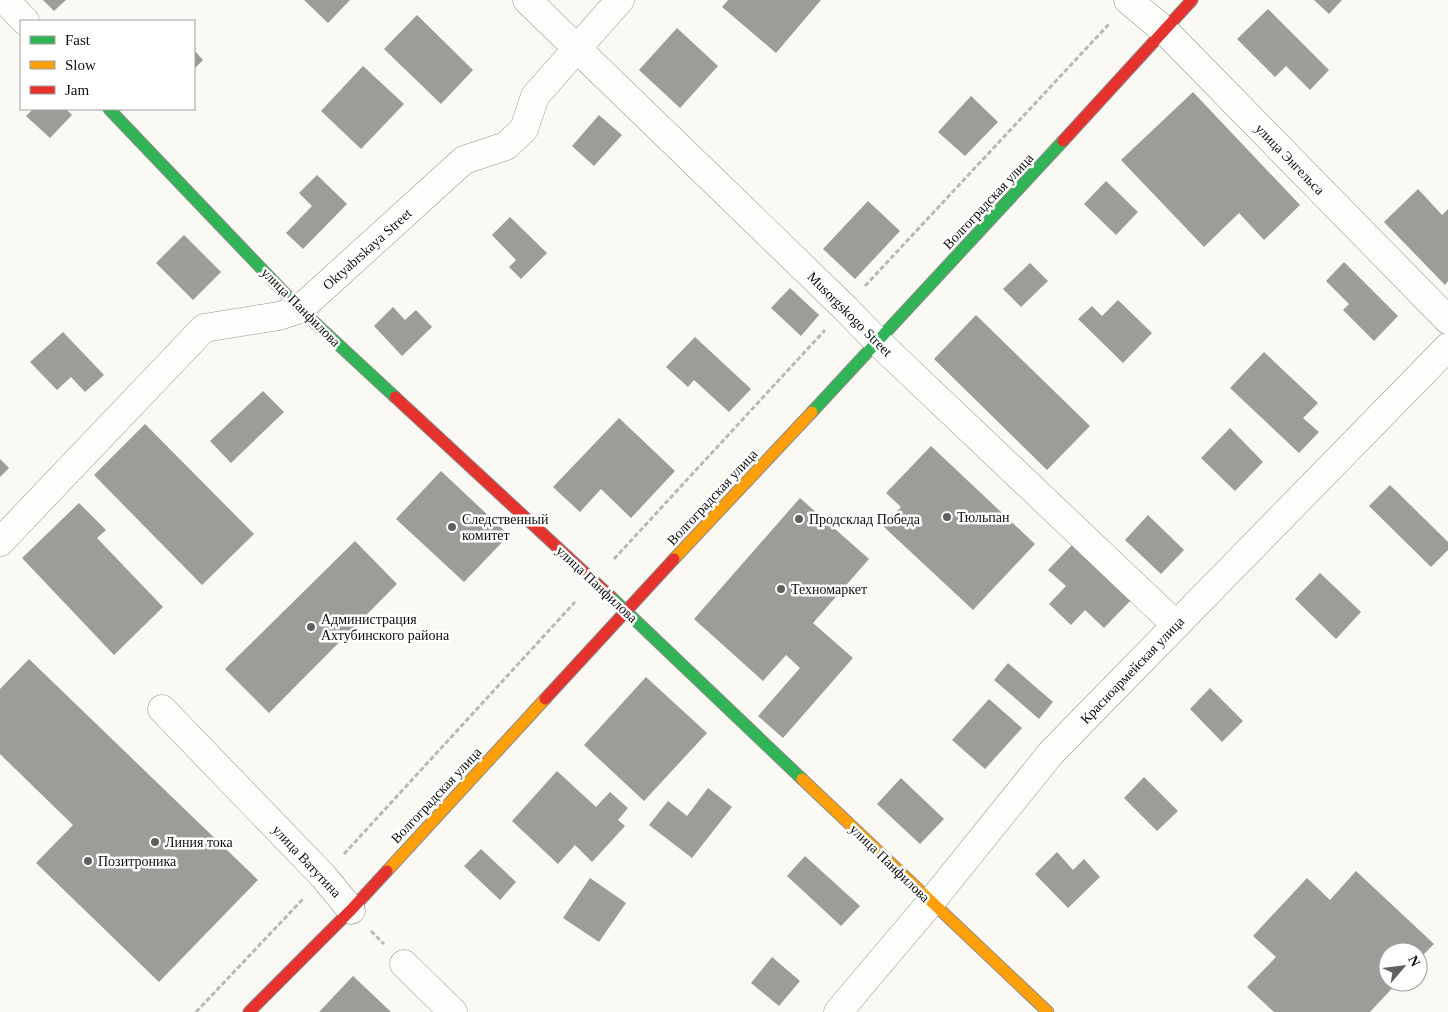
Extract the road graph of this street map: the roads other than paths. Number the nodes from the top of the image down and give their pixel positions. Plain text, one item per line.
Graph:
1 (5, 0) edge
2 (527, 0) edge
3 (620, 0) edge
4 (1192, 0) edge
5 (1129, 1) edge
6 (24, 20) edge
7 (1164, 30) junction
8 (577, 49) junction
9 (110, 110) edge
10 (300, 309) junction
11 (1448, 320) edge
12 (878, 342) junction
13 (1448, 348) edge
14 (0, 542) edge
15 (626, 610) junction
16 (1176, 625) junction
17 (162, 709) dead end
18 (931, 902) junction
19 (351, 910) junction
20 (404, 964) road end
21 (249, 1012) edge
22 (453, 1012) edge
23 (838, 1012) edge
24 (1048, 1012) edge

1 - 6 street
2 - 8 street, Musorgskogo Street
3 - 8 street, Oktyabrskaya Street
4 - 7 street, Волгоградская улица
5 - 7 street, улица Энгельса
7 - 11 street, улица Энгельса
7 - 12 street, Волгоградская улица
8 - 10 street, Oktyabrskaya Street
8 - 12 street, Musorgskogo Street
9 - 10 street, улица Панфилова
10 - 14 street, Oktyabrskaya Street
10 - 15 street, улица Панфилова
12 - 15 street, Волгоградская улица
12 - 16 street, Musorgskogo Street
13 - 16 street, Красноармейская улица
15 - 18 street, улица Панфилова
15 - 19 street, Волгоградская улица
16 - 18 street, Красноармейская улица
17 - 19 street, улица Ватутина
18 - 23 street, Красноармейская улица
18 - 24 street, улица Панфилова
19 - 21 street, Волгоградская улица
20 - 22 street

